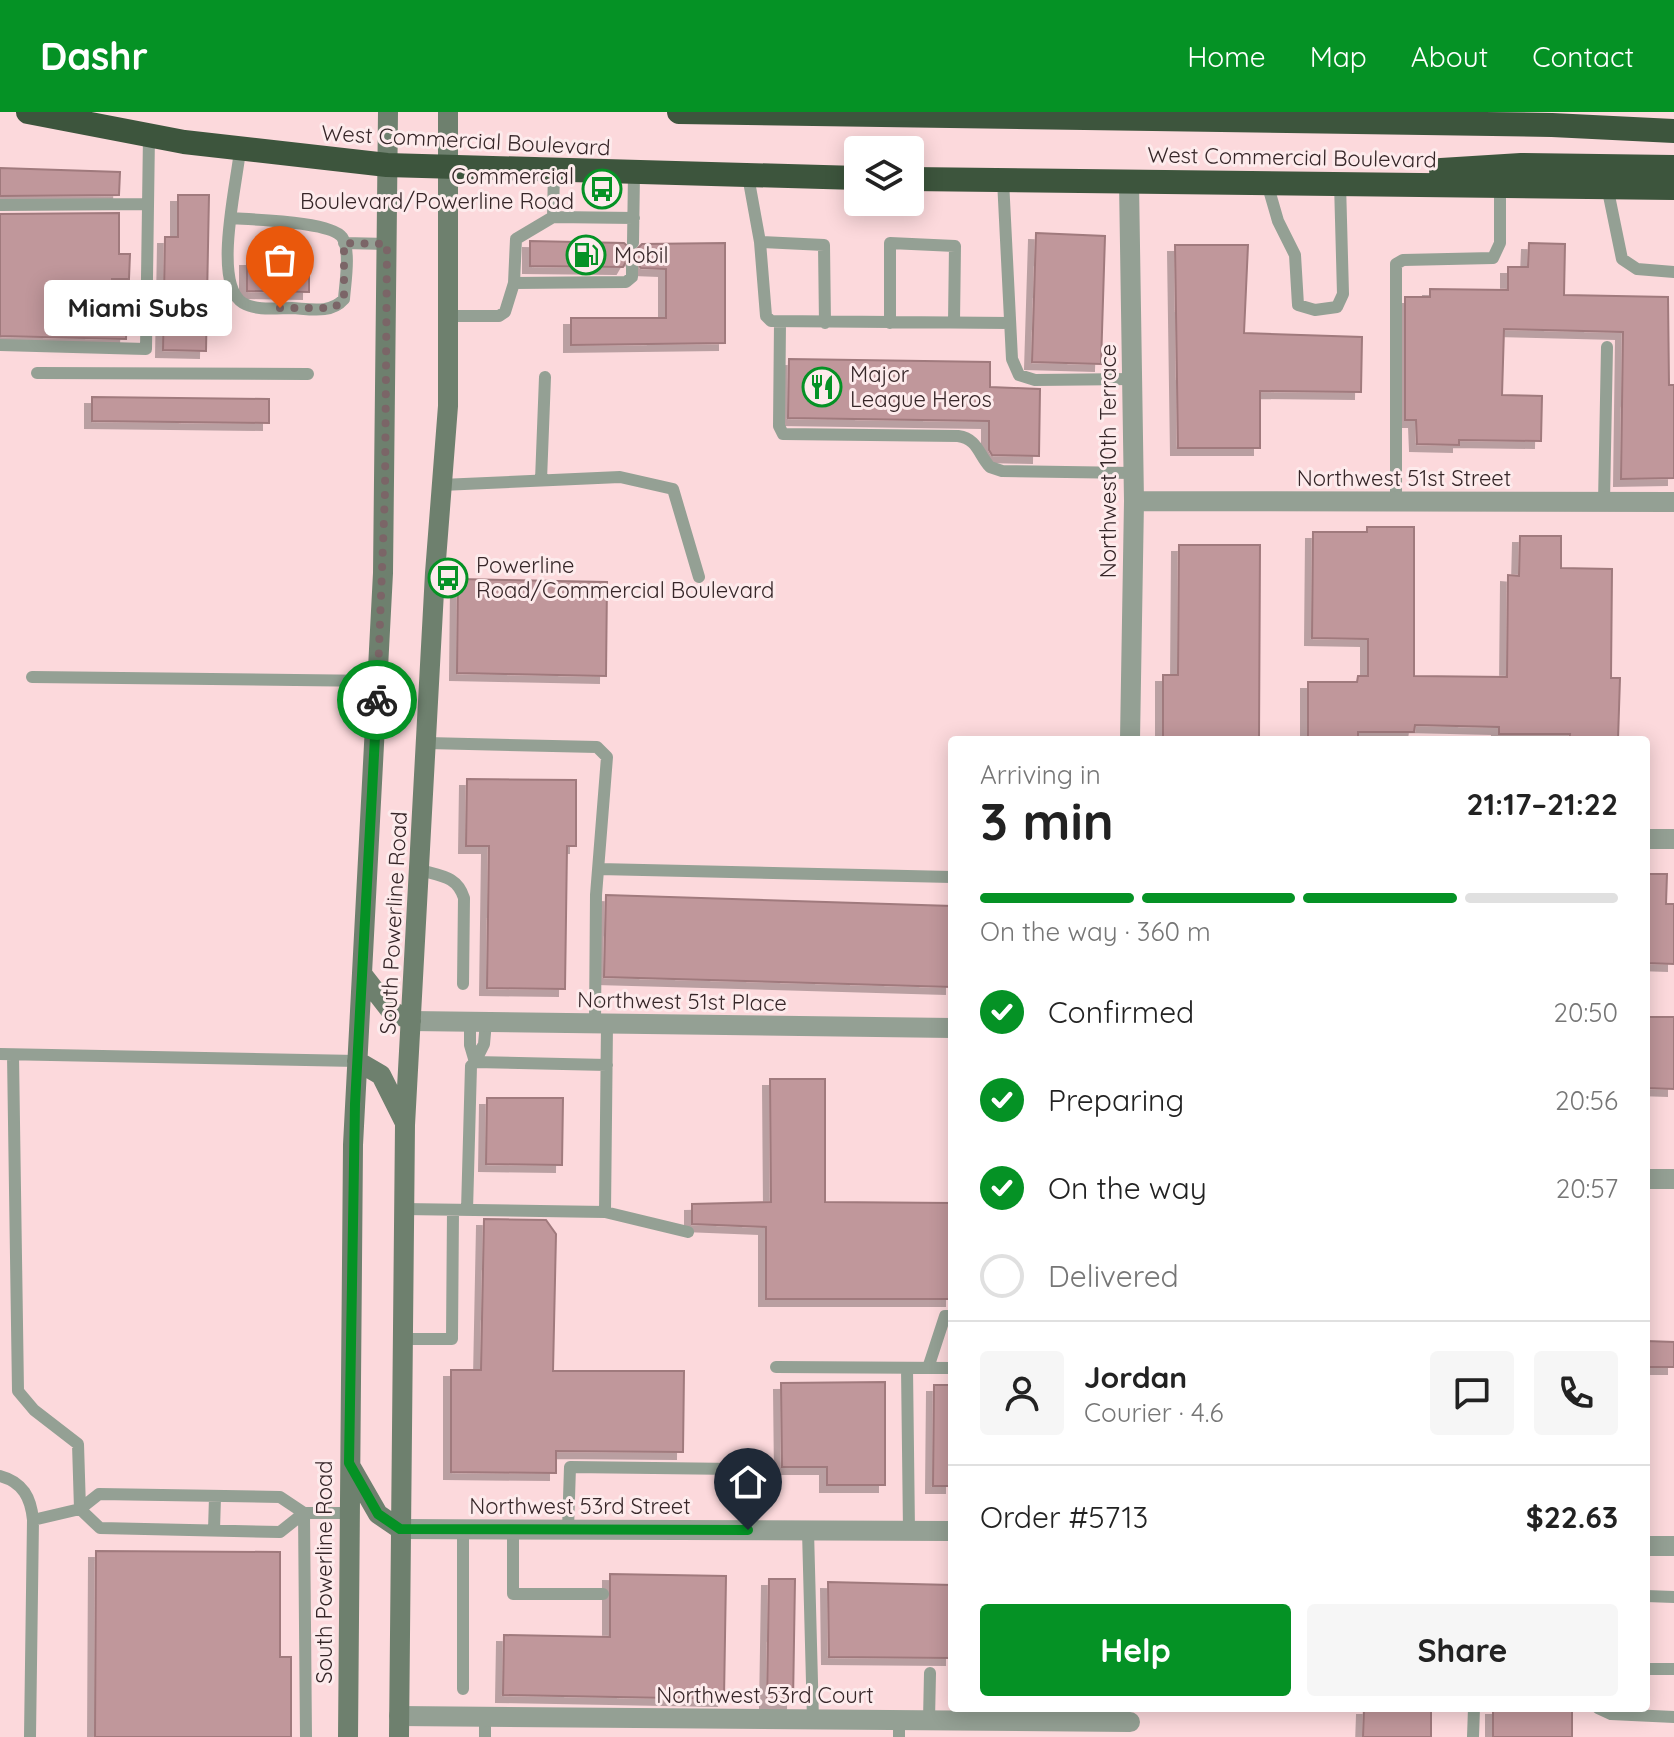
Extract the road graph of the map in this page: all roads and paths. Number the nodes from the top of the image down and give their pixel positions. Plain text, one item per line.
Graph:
1 (28, 112) edge
2 (388, 112) edge
3 (448, 112) edge
4 (679, 112) edge
5 (703, 112) edge
6 (836, 114) edge
7 (915, 115) edge
8 (1161, 117) edge
9 (1257, 117) edge
10 (1360, 118) edge
11 (1420, 118) edge
12 (1674, 131) edge
13 (149, 135) junction
14 (240, 150) junction
15 (387, 165) junction
16 (1674, 167) edge
17 (448, 169) junction
18 (554, 171) junction
19 (634, 173) junction
20 (748, 176) junction
21 (844, 178) edge
22 (924, 179) edge
23 (1003, 180) junction
24 (1129, 182) junction
25 (1267, 183) junction
26 (1340, 183) junction
27 (1500, 185) junction
28 (1607, 186) junction
29 (1674, 188) edge
30 (148, 204) junction
31 (0, 205) edge
32 (553, 217) junction
33 (232, 218) junction
34 (634, 218) junction
35 (760, 242) junction
36 (344, 243) junction
37 (633, 243) dead end
38 (387, 244) junction
39 (632, 267) dead end
40 (1674, 272) edge
41 (514, 283) junction
42 (449, 316) junction
43 (954, 322) junction
44 (780, 323) junction
45 (825, 323) junction
46 (890, 323) junction
47 (1010, 323) junction
48 (0, 345) edge
49 (1607, 347) dead end
50 (37, 373) dead end
51 (308, 374) dead end
52 (545, 377) dead end
53 (1132, 379) junction
54 (1133, 473) junction
55 (541, 480) junction
56 (441, 485) junction
57 (1134, 501) junction
58 (1396, 502) junction
59 (1604, 502) junction
60 (1674, 502) edge
61 (699, 577) dead end
62 (32, 677) dead end
63 (378, 681) junction
64 (1130, 736) edge
65 (427, 743) junction
66 (1650, 839) edge
67 (1674, 839) edge
68 (599, 869) junction
69 (420, 870) junction
70 (948, 877) edge
71 (362, 974) junction
72 (463, 984) dead end
73 (411, 1021) junction
74 (478, 1022) junction
75 (601, 1024) junction
76 (948, 1028) edge
77 (6, 1054) edge
78 (357, 1061) junction
79 (475, 1062) junction
80 (607, 1065) junction
81 (405, 1125) junction
82 (1650, 1179) edge
83 (1674, 1179) edge
84 (403, 1209) junction
85 (453, 1210) junction
86 (467, 1210) junction
87 (605, 1212) junction
88 (688, 1232) dead end
89 (948, 1316) edge
90 (401, 1339) junction
91 (776, 1367) dead end
92 (907, 1368) junction
93 (928, 1368) junction
94 (948, 1368) edge
95 (349, 1463) junction
96 (737, 1469) dead end
97 (0, 1476) edge
98 (215, 1497) junction
99 (80, 1509) junction
100 (304, 1513) junction
101 (349, 1513) junction
102 (33, 1520) junction
103 (400, 1529) junction
104 (463, 1529) junction
105 (513, 1529) junction
106 (214, 1530) junction
107 (568, 1530) junction
108 (808, 1531) junction
109 (909, 1531) junction
110 (948, 1531) edge
111 (1650, 1546) edge
112 (1674, 1546) edge
113 (603, 1594) dead end
114 (1650, 1596) edge
115 (1674, 1597) edge
116 (1650, 1669) edge
117 (1674, 1669) edge
118 (930, 1673) dead end
119 (463, 1689) dead end
120 (1474, 1712) edge
121 (1607, 1712) edge
122 (1674, 1717) edge
123 (813, 1720) junction
124 (929, 1720) junction
125 (1130, 1722) edge
126 (399, 1727) edge
127 (485, 1727) edge
128 (849, 1728) edge
129 (899, 1729) edge
130 (30, 1737) edge
131 (306, 1737) edge
132 (348, 1737) edge
133 (1473, 1737) edge

1 - 13 highway, West Commercial Boulevard
2 - 15 main road, South Powerline Road
3 - 17 main road, South Powerline Road
4 - 5 highway, West Commercial Boulevard
5 - 6 highway, West Commercial Boulevard
6 - 7 highway, West Commercial Boulevard
7 - 8 highway, West Commercial Boulevard
8 - 9 highway, West Commercial Boulevard
9 - 10 highway, West Commercial Boulevard
10 - 11 highway, West Commercial Boulevard
11 - 12 highway, West Commercial Boulevard
13 - 14 highway, West Commercial Boulevard
13 - 30 lane
14 - 15 highway, West Commercial Boulevard
14 - 33 lane
15 - 17 highway, West Commercial Boulevard
15 - 38 main road, South Powerline Road
16 - 26 highway
17 - 18 highway, West Commercial Boulevard
17 - 42 main road, South Powerline Road
18 - 19 highway, West Commercial Boulevard
18 - 32 lane
19 - 20 highway, West Commercial Boulevard
19 - 34 lane
20 - 21 highway, West Commercial Boulevard
20 - 35 lane
22 - 23 highway, West Commercial Boulevard
23 - 24 highway, West Commercial Boulevard
23 - 47 lane
24 - 25 highway, West Commercial Boulevard
24 - 53 street, Northwest 10th Terrace
25 - 26 highway, West Commercial Boulevard
25 - 26 lane
26 - 27 highway, West Commercial Boulevard
27 - 28 highway, West Commercial Boulevard
27 - 58 lane
28 - 29 highway, West Commercial Boulevard
28 - 40 lane
30 - 31 lane
30 - 48 lane
32 - 34 lane
32 - 41 lane
33 - 36 lane
33 - 36 lane
34 - 37 lane
35 - 44 lane
35 - 45 lane
36 - 38 lane
38 - 63 main road, South Powerline Road
39 - 41 lane
41 - 42 lane
42 - 56 main road, South Powerline Road
43 - 46 lane
43 - 46 lane
43 - 47 lane
44 - 45 lane
44 - 54 lane
45 - 46 lane
47 - 53 lane
49 - 59 lane
50 - 51 lane
52 - 55 lane
53 - 54 street, Northwest 10th Terrace
54 - 57 street, Northwest 10th Terrace
55 - 56 lane
55 - 61 lane
56 - 65 main road, South Powerline Road
57 - 58 street, Northwest 51st Street
57 - 64 street, Northwest 10th Terrace
58 - 59 street, Northwest 51st Street
59 - 60 street, Northwest 51st Street
62 - 63 lane
63 - 71 main road, South Powerline Road
65 - 68 lane
65 - 69 main road, South Powerline Road
66 - 67 street
68 - 70 lane
68 - 75 lane
69 - 72 lane
69 - 73 main road, South Powerline Road
71 - 73 main road
71 - 78 main road, South Powerline Road
73 - 74 street, Northwest 51st Place
73 - 81 main road, South Powerline Road
74 - 75 street, Northwest 51st Place
74 - 79 lane
75 - 76 street, Northwest 51st Place
75 - 80 lane
77 - 78 lane
77 - 99 lane
78 - 81 main road
78 - 95 main road, South Powerline Road
79 - 80 lane
79 - 86 lane
80 - 87 lane
81 - 84 main road, South Powerline Road
82 - 83 street
84 - 85 lane
84 - 90 main road, South Powerline Road
85 - 86 lane
85 - 90 lane
86 - 87 lane
87 - 88 lane
89 - 93 lane
90 - 103 main road, South Powerline Road
91 - 92 lane
92 - 93 lane
92 - 109 lane
93 - 94 lane
95 - 101 main road, South Powerline Road
95 - 103 main road
96 - 107 lane
97 - 102 lane
98 - 99 lane
98 - 100 lane
98 - 106 lane
99 - 102 lane
99 - 106 lane
100 - 101 lane
100 - 106 lane
100 - 131 lane
101 - 132 main road, South Powerline Road
102 - 130 lane
103 - 104 street, Northwest 53rd Street
103 - 126 main road, South Powerline Road
104 - 105 street, Northwest 53rd Street
104 - 119 lane
105 - 107 street, Northwest 53rd Street
105 - 113 lane
107 - 108 street, Northwest 53rd Street
108 - 109 street, Northwest 53rd Street
108 - 123 lane
109 - 110 street, Northwest 53rd Street
111 - 112 street
114 - 115 lane
116 - 117 lane
118 - 124 lane
120 - 133 lane
121 - 122 lane
123 - 127 street, Northwest 53rd Court
123 - 128 street, Northwest 53rd Court
124 - 125 street, Northwest 53rd Court
124 - 129 street, Northwest 53rd Court
126 - 127 street, Northwest 53rd Court
128 - 129 street, Northwest 53rd Court

